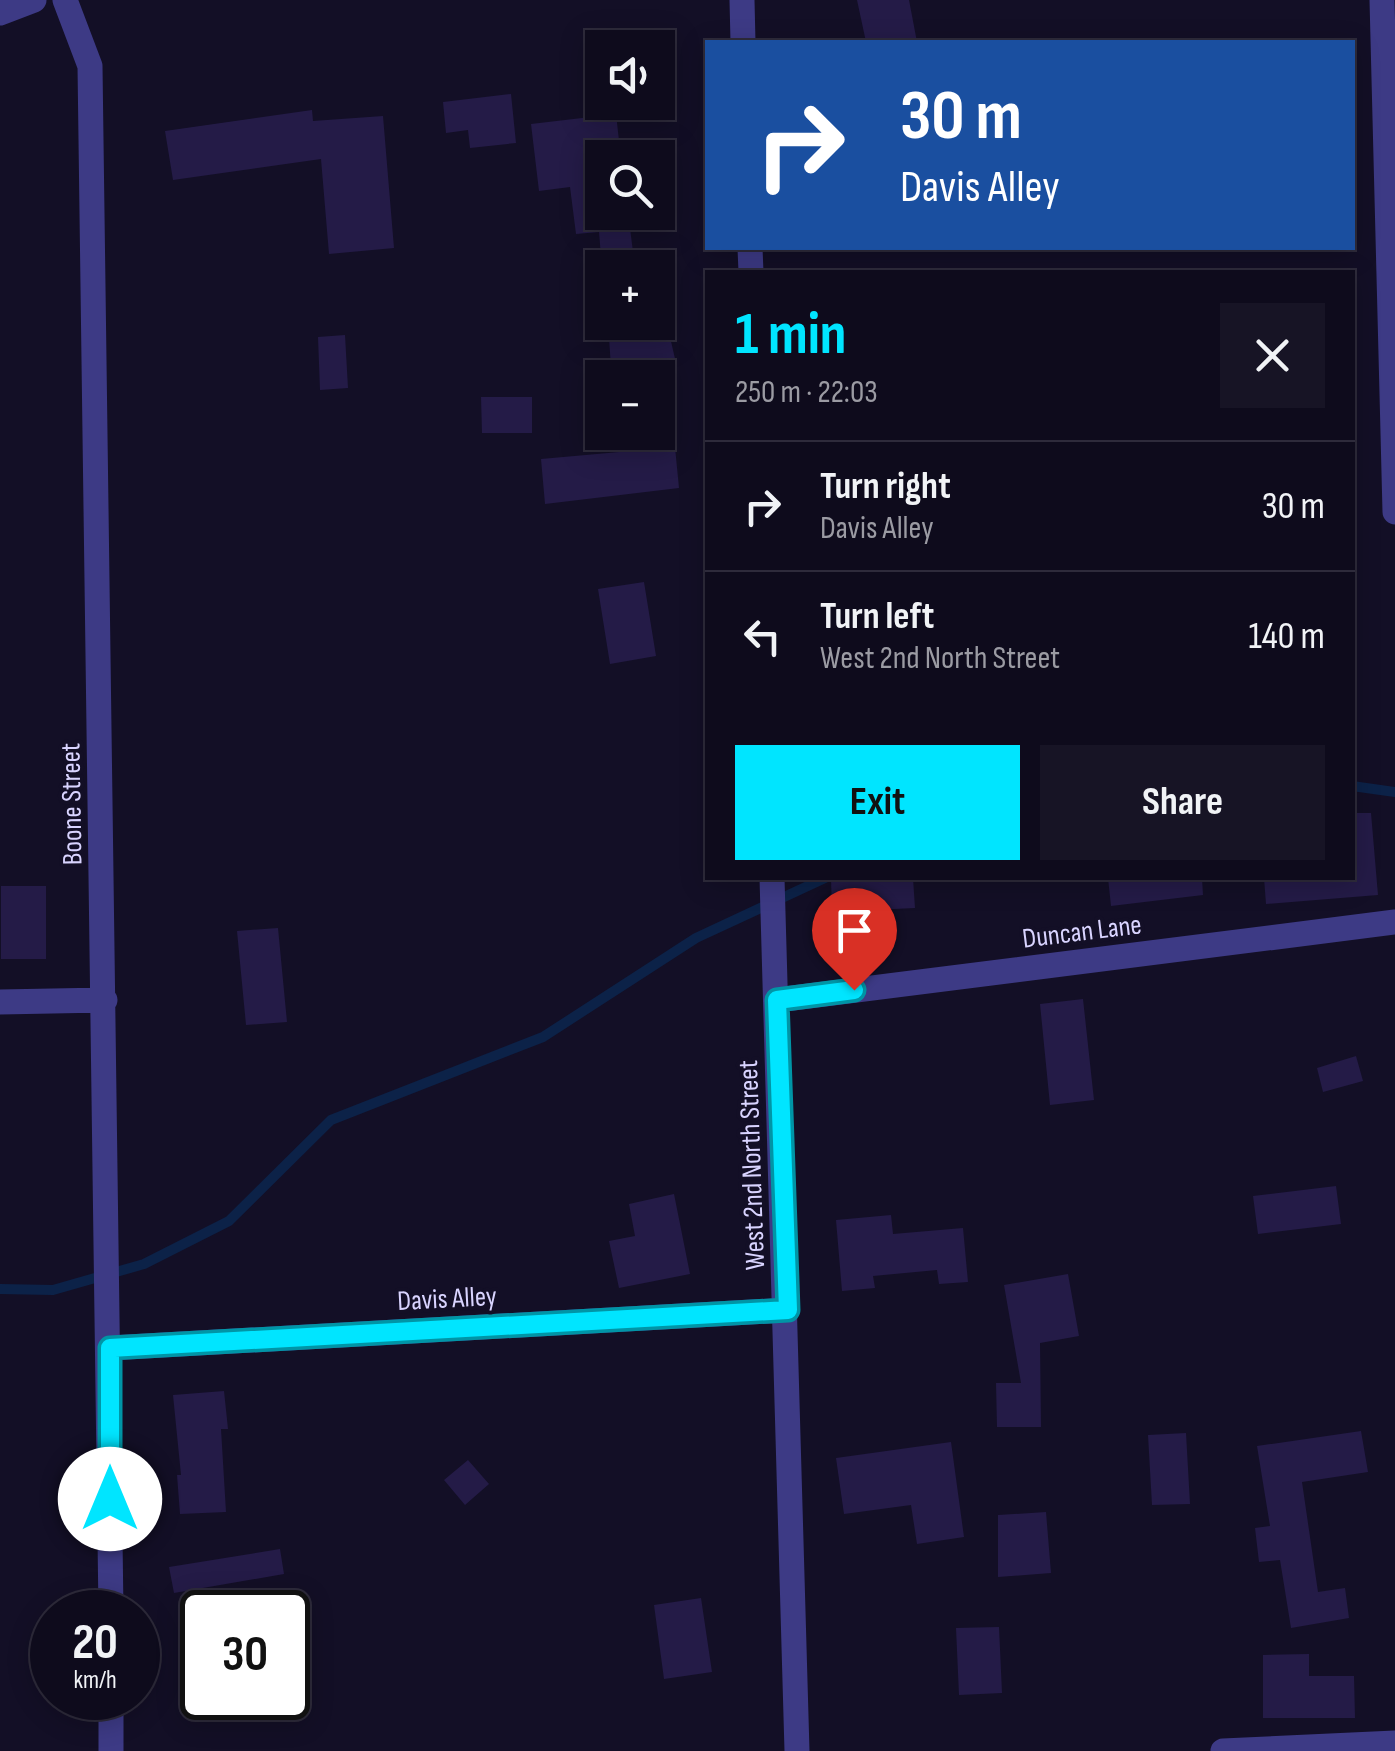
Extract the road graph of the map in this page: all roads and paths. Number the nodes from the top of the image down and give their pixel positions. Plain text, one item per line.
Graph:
1 (34, 0) edge
2 (65, 0) edge
3 (742, 0) edge
4 (1382, 0) edge
5 (0, 13) edge
6 (743, 40) edge
7 (1395, 512) edge
8 (772, 880) edge
9 (1395, 922) edge
10 (105, 1000) junction
11 (777, 1000) junction
12 (0, 1002) edge
13 (788, 1310) junction
14 (110, 1348) junction
15 (111, 1590) edge
16 (111, 1720) edge
17 (1395, 1742) edge
18 (111, 1751) edge
19 (797, 1751) edge
20 (1222, 1751) edge

1 - 5 street
2 - 10 street, Boone Street
3 - 6 street
4 - 7 street
8 - 11 street, West 2nd North Street
9 - 11 street, Duncan Lane
10 - 12 street
10 - 14 street, Boone Street
11 - 13 street, West 2nd North Street
13 - 14 street, Davis Alley
13 - 19 street, West 2nd North Street
14 - 15 street, Boone Street
16 - 18 street
17 - 20 street

